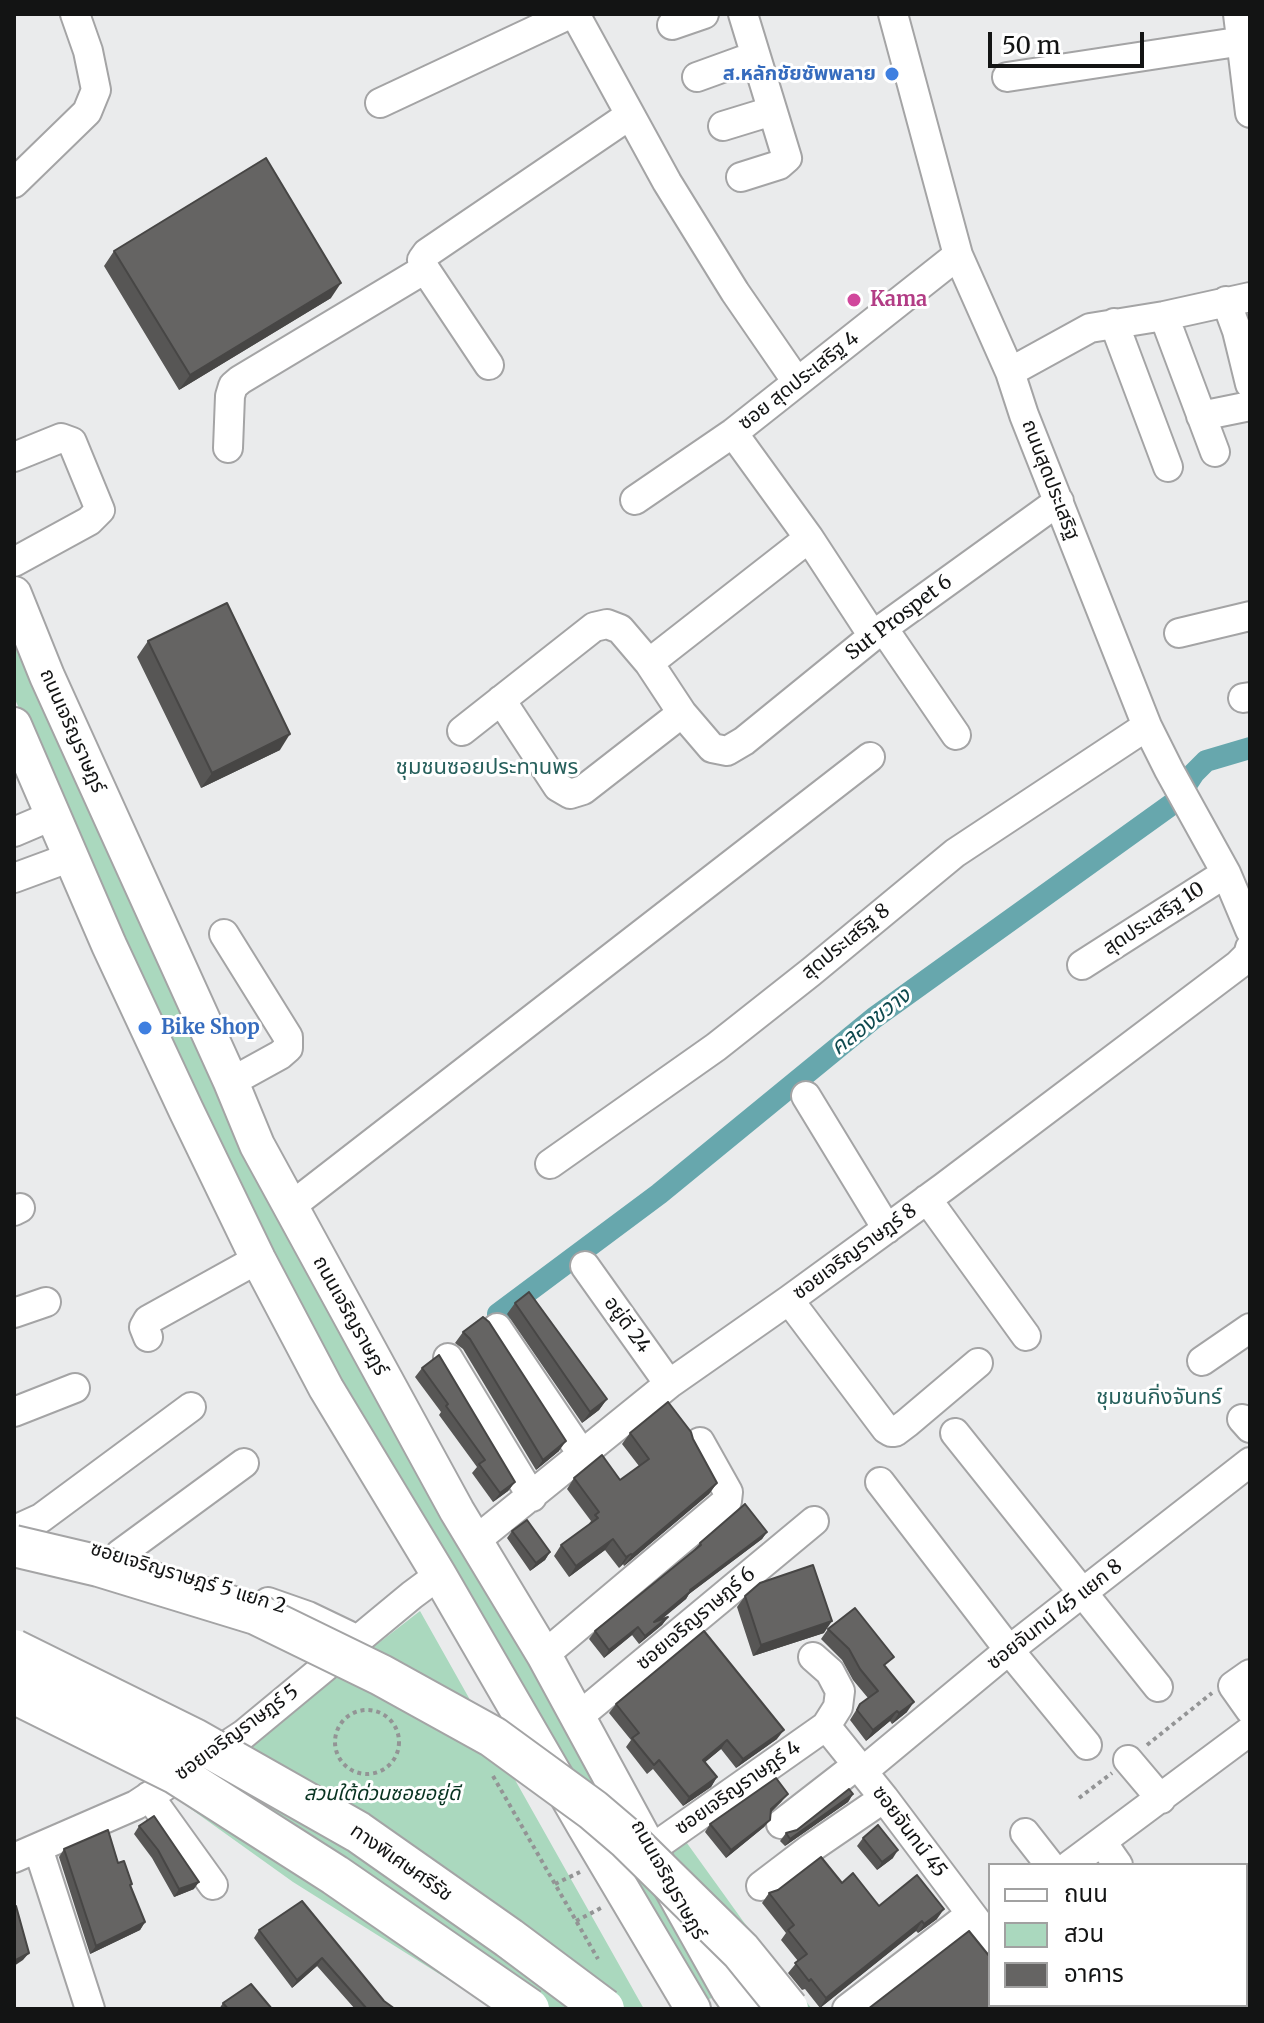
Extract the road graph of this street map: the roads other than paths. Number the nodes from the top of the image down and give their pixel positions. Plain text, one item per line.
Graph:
1 (75, 14) edge
2 (572, 14) edge
3 (704, 14) edge
4 (743, 14) edge
5 (893, 14) edge
6 (672, 25) dead end
7 (1242, 32) edge
8 (755, 56) junction
9 (697, 77) dead end
10 (1007, 77) dead end
11 (380, 103) dead end
12 (772, 111) junction
13 (1250, 113) edge
14 (630, 115) junction
15 (723, 126) dead end
16 (741, 177) dead end
17 (14, 183) edge
18 (958, 255) junction
19 (425, 269) junction
20 (1238, 299) edge
21 (1164, 316) junction
22 (1114, 323) junction
23 (1244, 330) edge
24 (489, 365) dead end
25 (1010, 372) junction
26 (1248, 375) edge
27 (797, 382) junction
28 (1250, 406) edge
29 (1201, 416) junction
30 (733, 433) junction
31 (228, 448) dead end
32 (1215, 452) dead end
33 (14, 457) edge
34 (1168, 467) dead end
35 (635, 500) dead end
36 (1059, 501) junction
37 (809, 538) junction
38 (14, 562) edge
39 (14, 594) edge
40 (1250, 616) edge
41 (878, 632) junction
42 (1179, 633) dead end
43 (649, 663) junction
44 (501, 700) junction
45 (682, 713) junction
46 (14, 725) edge
47 (1147, 726) junction
48 (462, 731) dead end
49 (956, 735) dead end
50 (870, 757) dead end
51 (54, 815) junction
52 (14, 832) edge
53 (71, 857) junction
54 (1226, 873) junction
55 (14, 878) edge
56 (1248, 919) edge
57 (224, 934) dead end
58 (1244, 957) edge
59 (1082, 965) dead end
60 (231, 1082) junction
61 (806, 1096) dead end
62 (550, 1164) dead end
63 (927, 1199) junction
64 (290, 1207) junction
65 (887, 1229) junction
66 (258, 1259) junction
67 (585, 1266) dead end
68 (789, 1300) junction
69 (46, 1302) dead end
70 (14, 1313) edge
71 (497, 1328) edge
72 (1250, 1328) edge
73 (1026, 1336) dead end
74 (148, 1337) dead end
75 (448, 1358) dead end
76 (1202, 1361) dead end
77 (978, 1363) dead end
78 (669, 1384) junction
79 (75, 1388) dead end
80 (191, 1407) dead end
81 (14, 1412) edge
82 (955, 1433) dead end
83 (700, 1442) dead end
84 (582, 1454) junction
85 (1250, 1462) edge
86 (244, 1463) dead end
87 (880, 1482) dead end
88 (532, 1497) junction
89 (814, 1521) dead end
90 (16, 1534) edge
91 (475, 1541) junction
92 (120, 1554) junction
93 (439, 1575) junction
94 (1083, 1593) junction
95 (358, 1640) junction
96 (14, 1650) edge
97 (1009, 1650) junction
98 (544, 1655) junction
99 (813, 1657) dead end
100 (1241, 1680) edge
101 (1158, 1687) dead end
102 (14, 1693) edge
103 (1250, 1710) edge
104 (578, 1717) junction
105 (826, 1726) junction
106 (1250, 1731) edge
107 (1087, 1745) dead end
108 (1128, 1760) road end
109 (860, 1768) junction
110 (149, 1796) junction
111 (884, 1798) junction
112 (1161, 1799) junction
113 (781, 1824) dead end
114 (1025, 1833) dead end
115 (650, 1850) junction
116 (26, 1853) edge
117 (1110, 1854) edge
118 (1048, 1863) edge
119 (1077, 1863) edge
120 (213, 1885) dead end
121 (761, 1886) dead end
122 (983, 1926) edge
123 (90, 2009) edge
124 (529, 2009) edge
125 (604, 2009) edge
126 (693, 2009) edge
127 (742, 2009) edge
128 (788, 2009) edge
129 (847, 2009) edge

1 - 17 street
2 - 11 street
2 - 14 street
3 - 6 street
4 - 8 street
5 - 18 street, ถนนสุดประเสริฐ
7 - 10 street
7 - 13 street
8 - 9 street
8 - 12 street
12 - 15 street
12 - 16 street
14 - 19 street
14 - 27 street
18 - 25 street, ถนนสุดประเสริฐ
18 - 27 street, ซอย สุดประเสริฐ 4
19 - 24 street
19 - 31 street
20 - 21 street
20 - 23 street
21 - 22 street
21 - 29 street
22 - 25 street
22 - 34 street
23 - 26 street
25 - 36 street, ถนนสุดประเสริฐ
27 - 30 street, ซอย สุดประเสริฐ 4
28 - 29 street
29 - 32 street
30 - 35 street, ซอย สุดประเสริฐ 4
30 - 37 street
33 - 38 street
36 - 41 street, Sut Prospet 6
36 - 47 street, ถนนสุดประเสริฐ
37 - 41 street
37 - 43 street
39 - 60 main road, ถนนเจริญราษฎร์
40 - 42 street
41 - 45 street, Sut Prospet 6
41 - 49 street
43 - 44 street
43 - 45 street
44 - 45 street
44 - 48 street
46 - 51 main road
47 - 54 street, ถนนสุดประเสริฐ
47 - 62 street, สุดประเสริฐ 8
50 - 64 street
51 - 52 street
51 - 53 main road
53 - 55 street
53 - 66 main road
54 - 56 street, ถนนสุดประเสริฐ
54 - 59 street, สุดประเสริฐ 10
57 - 60 street
58 - 63 street, ซอยเจริญราษฎร์ 8
60 - 64 main road, ถนนเจริญราษฎร์
61 - 65 street
63 - 65 street, ซอยเจริญราษฎร์ 8
63 - 73 street
64 - 91 main road, ถนนเจริญราษฎร์
65 - 68 street, ซอยเจริญราษฎร์ 8
66 - 74 street
66 - 93 main road
67 - 78 street, อยู่ดี 24
68 - 77 street
68 - 78 street, ซอยเจริญราษฎร์ 8
69 - 70 street
71 - 84 street
72 - 76 street
75 - 88 street
78 - 84 street, ซอยเจริญราษฎร์ 8
79 - 81 street
80 - 90 street
82 - 94 street
83 - 98 street
84 - 88 street, ซอยเจริญราษฎร์ 8
85 - 94 street, ซอยจันทน์ 45 แยก 8
86 - 92 street
87 - 97 street
88 - 91 street, ซอยเจริญราษฎร์ 8
89 - 104 street, ซอยเจริญราษฎร์ 6
90 - 92 street, ซอยเจริญราษฎร์ 5 แยก 2
90 - 128 highway, bridge
91 - 98 main road, ถนนเจริญราษฎร์
92 - 95 street, ซอยเจริญราษฎร์ 5 แยก 2
93 - 95 street, ซอยเจริญราษฎร์ 5
93 - 126 main road
94 - 97 street, ซอยจันทน์ 45 แยก 8
94 - 101 street
95 - 110 street, ซอยเจริญราษฎร์ 5
96 - 125 highway, ทางพิเศษศรีรัช, bridge
97 - 107 street
97 - 109 street, ซอยจันทน์ 45 แยก 8
98 - 104 main road, ถนนเจริญราษฎร์
99 - 105 street
100 - 103 street
102 - 124 highway, bridge
104 - 115 main road, ถนนเจริญราษฎร์
105 - 109 street, ซอยจันทน์ 45
105 - 115 street, ซอยเจริญราษฎร์ 4
106 - 112 street
108 - 112 street
109 - 111 street, ซอยจันทน์ 45
109 - 113 street, ซอยจันทน์ 45 แยก 8
110 - 116 street, ซอยเจริญราษฎร์ 5
110 - 120 street
111 - 121 street
111 - 122 street, ซอยจันทน์ 45
112 - 117 street
114 - 118 street
115 - 127 main road, ถนนเจริญราษฎร์
116 - 123 street
117 - 119 street
122 - 129 street

